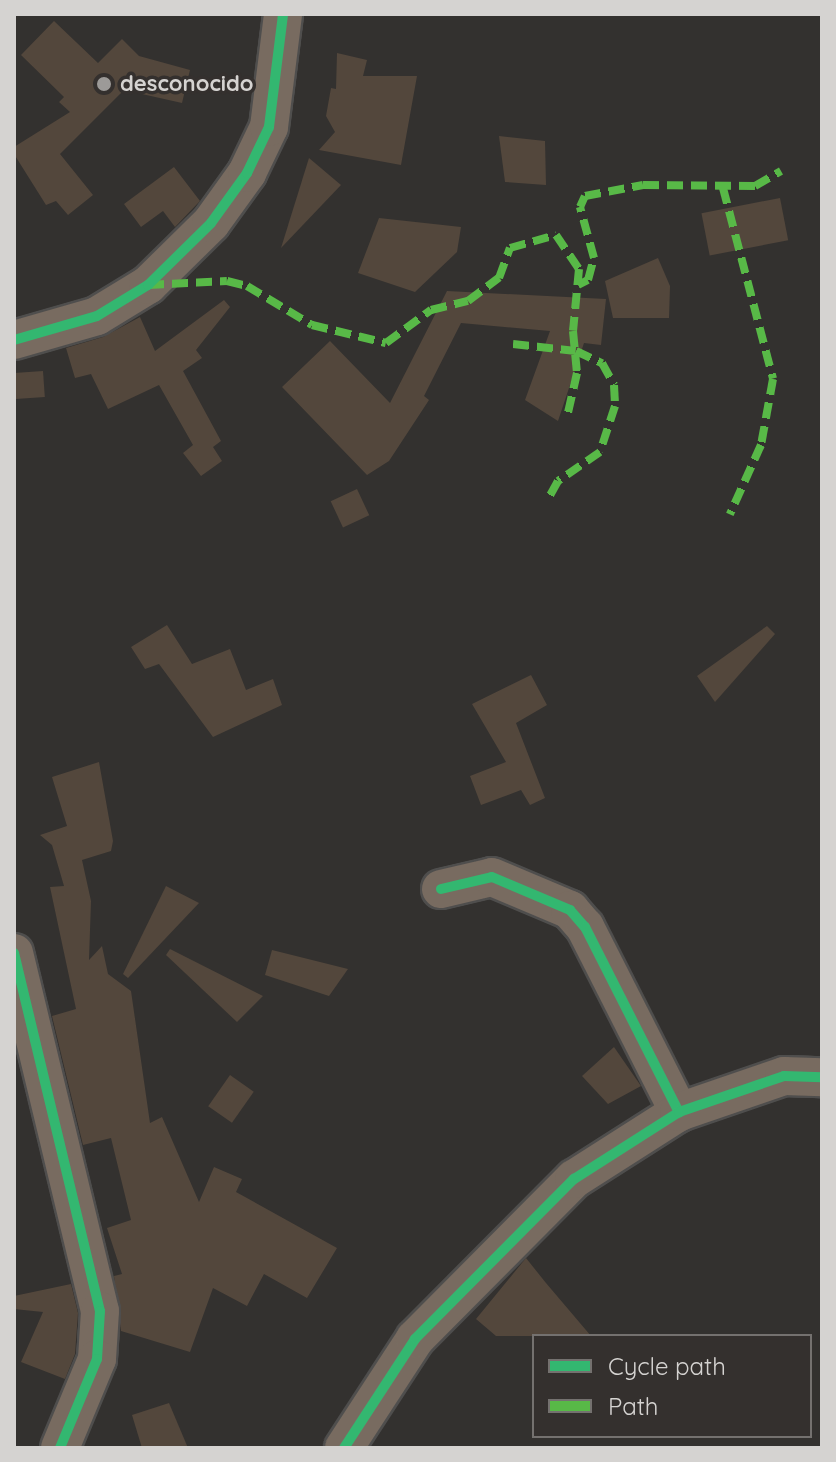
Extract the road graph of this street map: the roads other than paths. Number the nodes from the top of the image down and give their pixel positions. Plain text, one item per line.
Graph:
1 (283, 14) edge
2 (14, 340) edge
3 (441, 889) dead end
4 (14, 953) edge
5 (822, 1077) edge
6 (679, 1112) junction
7 (60, 1448) edge
8 (344, 1448) edge

1 - 2 street
3 - 6 street
4 - 7 street
5 - 6 street
6 - 8 street

